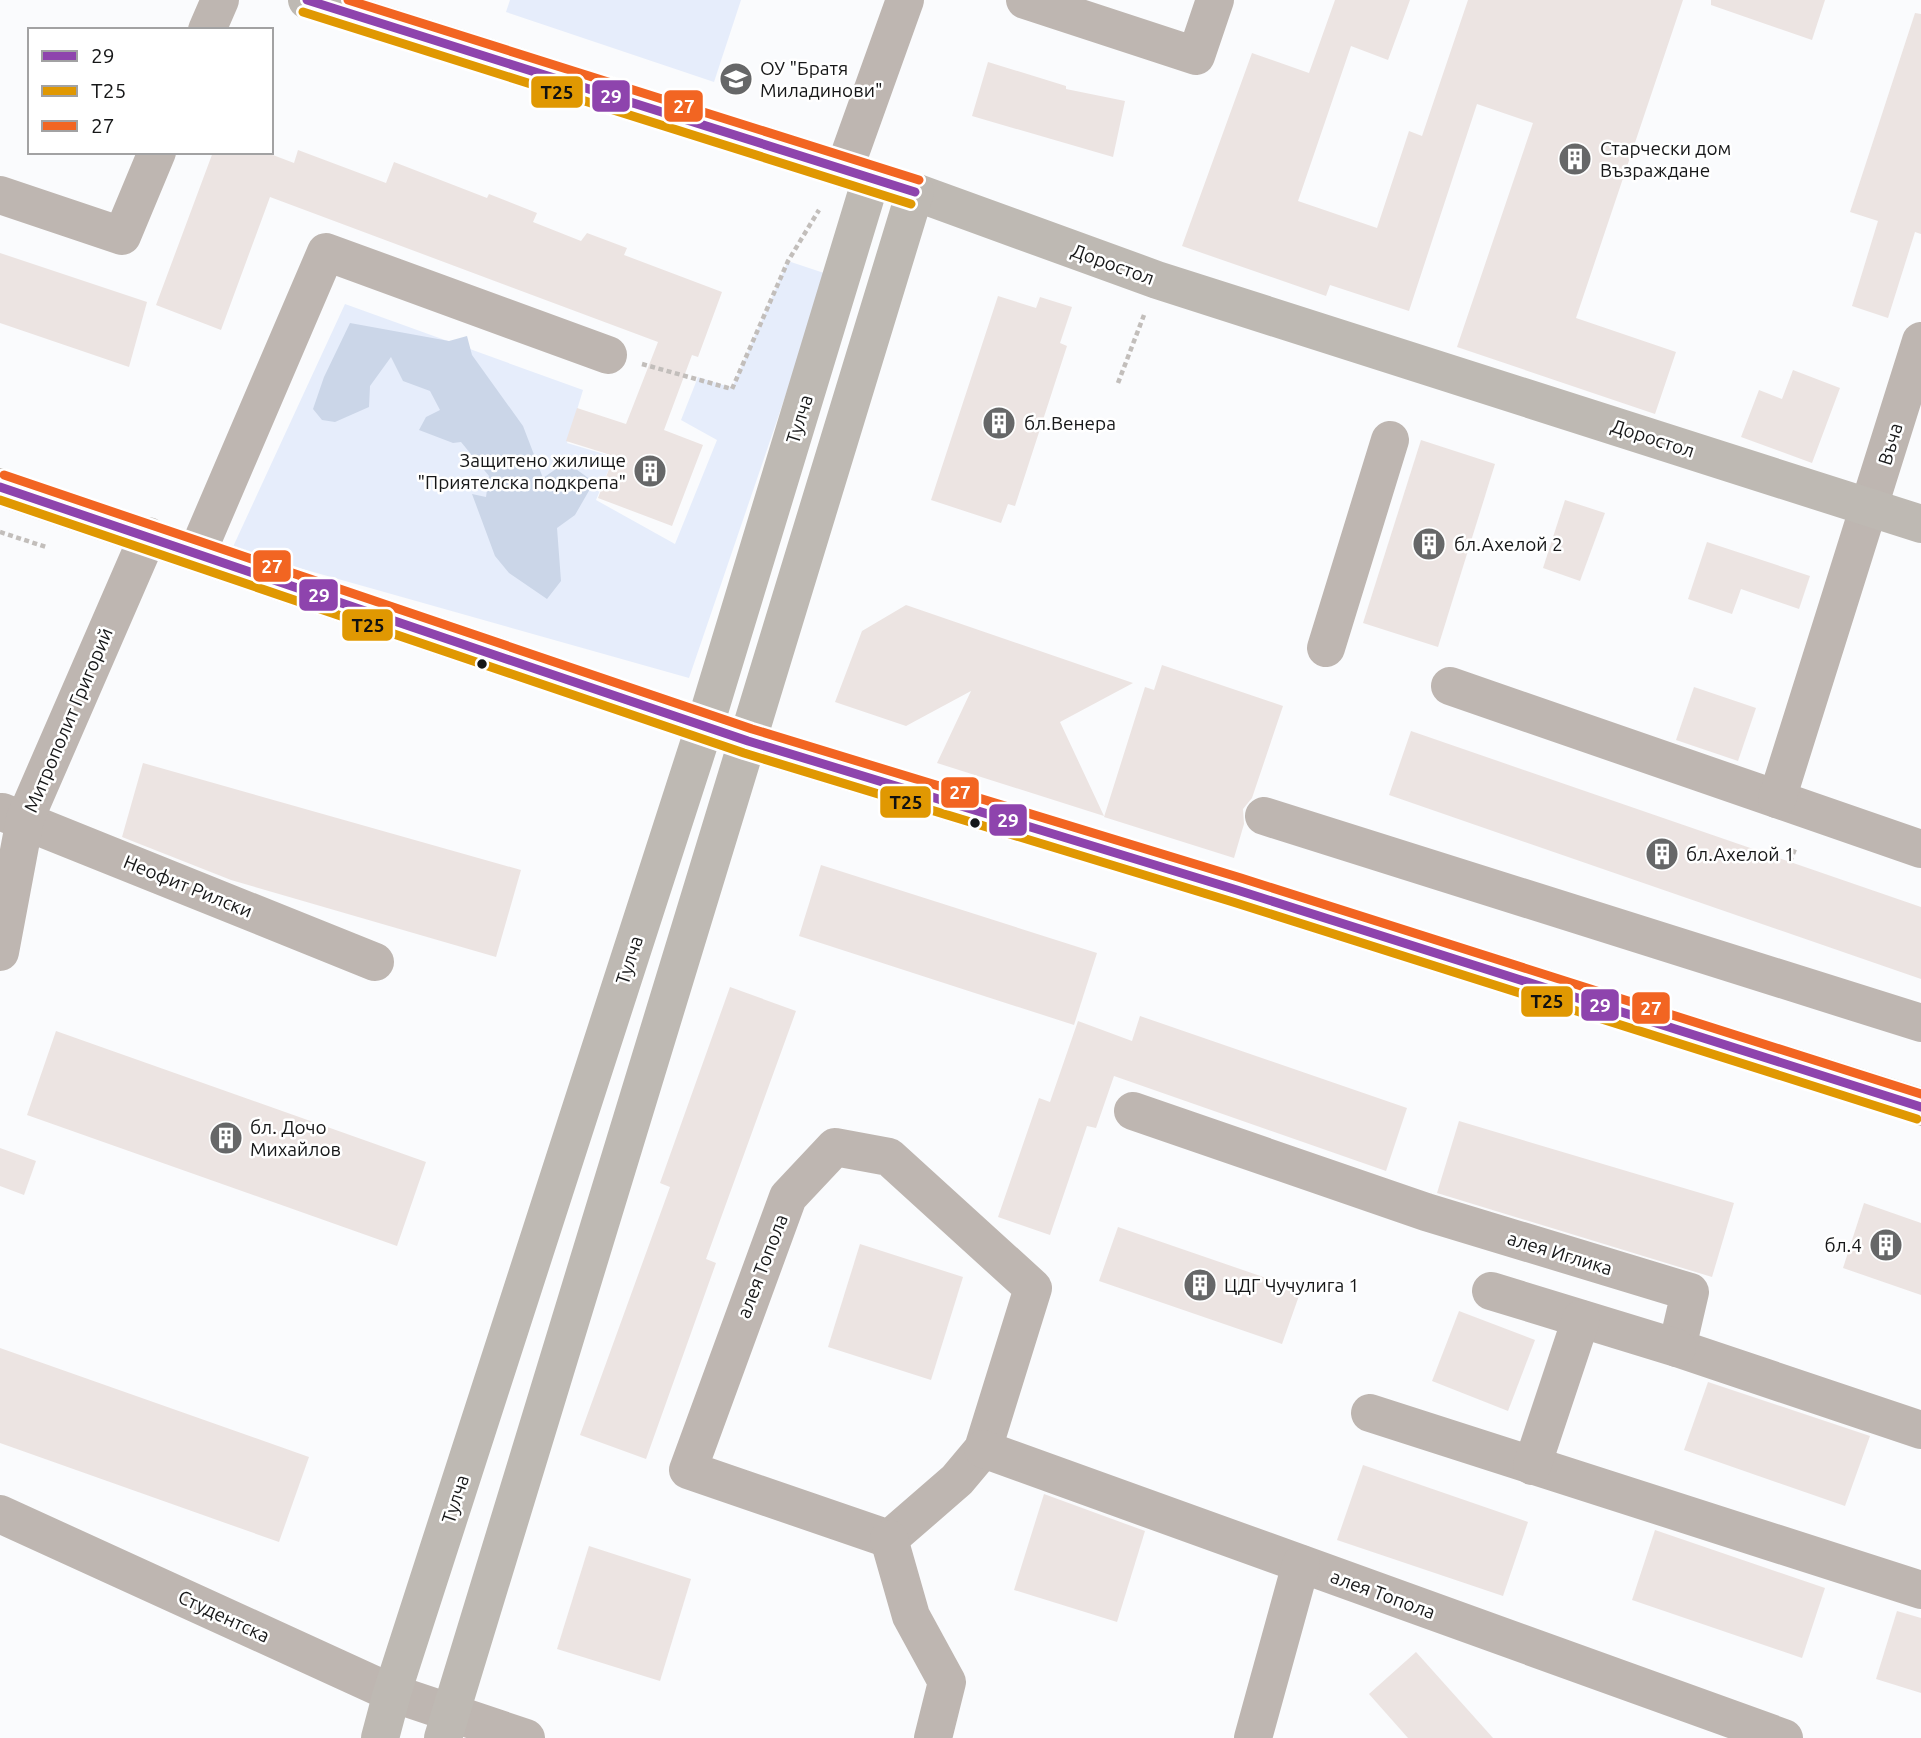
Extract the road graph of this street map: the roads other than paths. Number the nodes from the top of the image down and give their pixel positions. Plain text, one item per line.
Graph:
1 (220, 0) edge
2 (307, 0) edge
3 (905, 0) edge
4 (1025, 0) edge
5 (1215, 0) edge
6 (208, 28) edge
7 (156, 154) edge
8 (858, 175) junction
9 (915, 192) junction
10 (0, 195) edge
11 (1921, 341) edge
12 (608, 355) road end
13 (1390, 440) dead end
14 (0, 487) edge
15 (1870, 507) junction
16 (1921, 524) edge
17 (148, 536) junction
18 (197, 553) junction
19 (1326, 648) dead end
20 (1450, 687) dead end
21 (705, 725) junction
22 (748, 741) junction
23 (1777, 799) junction
24 (13, 816) edge
25 (1264, 816) dead end
26 (1921, 849) edge
27 (0, 952) edge
28 (376, 962) dead end
29 (1921, 1023) edge
30 (1921, 1107) edge
31 (1133, 1111) dead end
32 (1491, 1291) dead end
33 (1581, 1319) junction
34 (1677, 1348) junction
35 (1370, 1413) dead end
36 (1921, 1430) edge
37 (983, 1449) junction
38 (1532, 1466) junction
39 (0, 1514) edge
40 (889, 1539) junction
41 (1301, 1564) junction
42 (1921, 1590) edge
43 (392, 1693) junction
44 (446, 1726) edge
45 (380, 1738) edge
46 (526, 1738) edge
47 (933, 1738) edge
48 (1253, 1738) edge
49 (1784, 1738) edge

1 - 6 street
2 - 8 main road, Доростол
3 - 8 street
4 - 5 street
7 - 10 street
8 - 9 main road, Доростол
8 - 21 main road, Тулча
9 - 15 main road, Доростол
9 - 22 main road
11 - 15 street, Въча
12 - 18 street
13 - 19 street
14 - 17 main road
15 - 16 main road, Доростол
15 - 23 street, Въча
17 - 18 main road
17 - 24 street, Митрополит Григорий
18 - 21 main road
20 - 23 street
21 - 22 main road
21 - 43 main road, Тулча
22 - 30 main road
22 - 44 main road
23 - 26 street
24 - 27 street, Митрополит Григорий
24 - 28 street, Неофит Рилски
25 - 29 street
31 - 34 street, алея Иглика
32 - 33 street
33 - 34 street
33 - 38 street
34 - 36 street
35 - 38 street
37 - 40 street, алея Топола
37 - 40 street, алея Топола
37 - 41 street, алея Топола
38 - 42 street
39 - 43 street, Студентска
40 - 47 street
41 - 48 street
41 - 49 street, алея Топола
43 - 44 street, Студентска
43 - 45 main road, Тулча
44 - 46 street, Студентска

